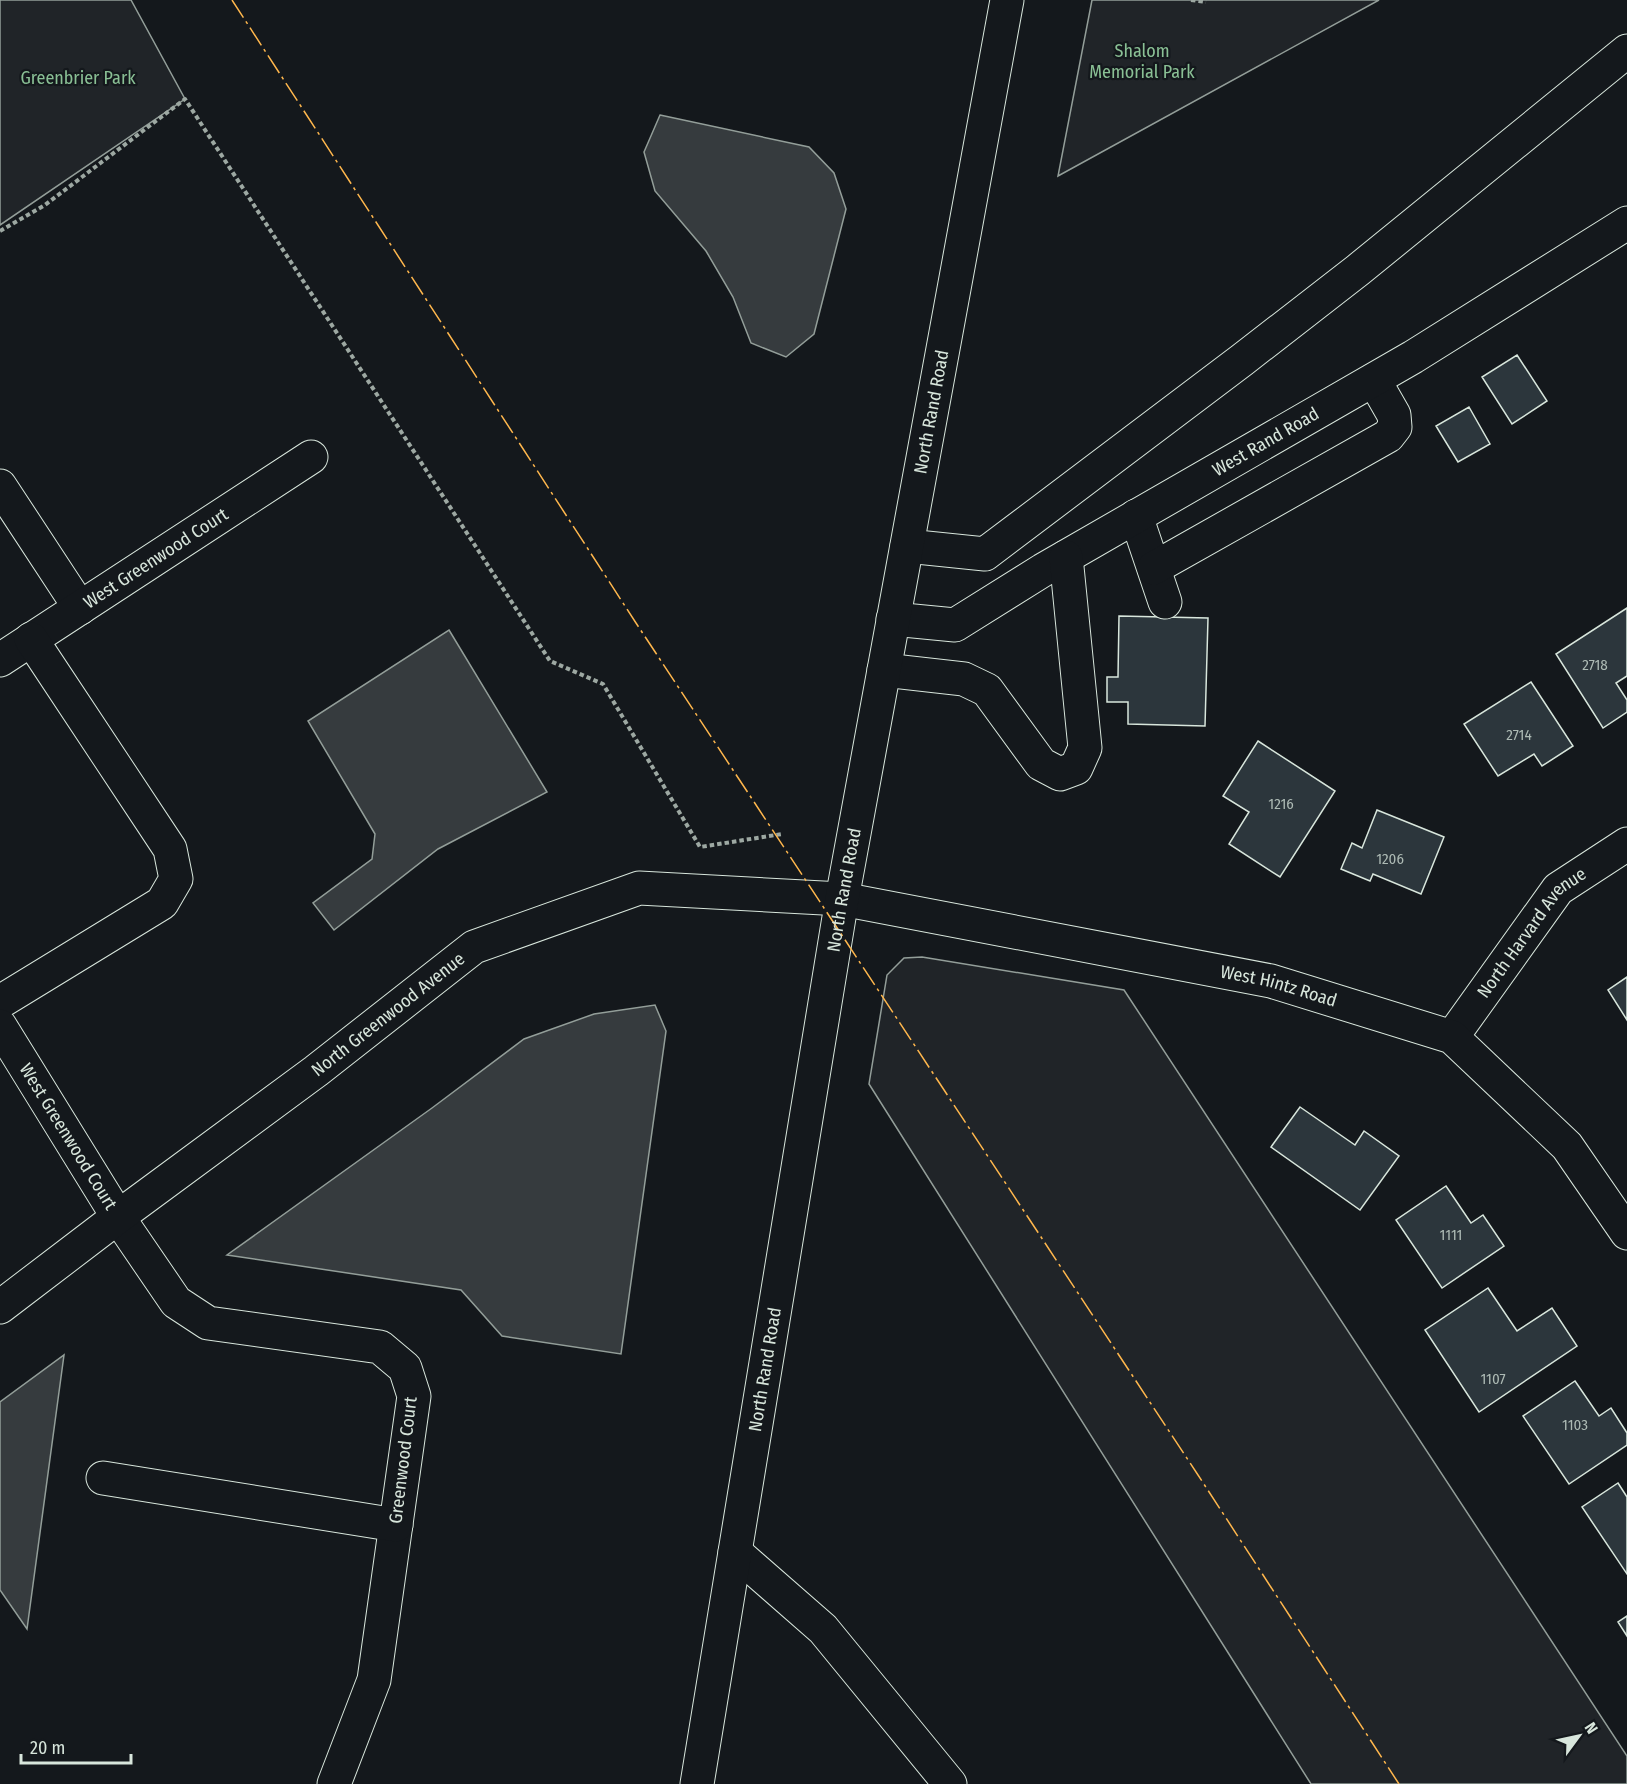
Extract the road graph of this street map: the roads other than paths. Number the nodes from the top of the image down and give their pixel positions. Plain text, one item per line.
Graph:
1 (1007, 0) edge
2 (1627, 51) edge
3 (1627, 223) edge
4 (1374, 380) junction
5 (311, 457) dead end
6 (0, 486) edge
7 (1136, 516) junction
8 (907, 546) junction
9 (1066, 556) junction
10 (1154, 568) junction
11 (1165, 602) dead end
12 (80, 608) junction
13 (893, 619) junction
14 (31, 639) junction
15 (0, 660) edge
16 (884, 670) junction
17 (1627, 844) edge
18 (842, 899) junction
19 (0, 1002) edge
20 (2, 1034) edge
21 (1452, 1037) junction
22 (118, 1217) junction
23 (1627, 1233) edge
24 (0, 1307) edge
25 (103, 1478) dead end
26 (396, 1525) junction
27 (735, 1552) junction
28 (334, 1784) edge
29 (697, 1784) edge
30 (950, 1784) edge

1 - 8 street, North Rand Road
2 - 8 street
3 - 4 street, West Rand Road
4 - 7 street, West Rand Road
4 - 10 street
5 - 12 street, West Greenwood Court
6 - 12 street
7 - 9 street, West Rand Road
7 - 10 street
8 - 13 street, North Rand Road
9 - 13 street, West Rand Road
9 - 16 street
10 - 11 street
12 - 14 street, West Greenwood Court
13 - 16 street, North Rand Road
14 - 15 street, West Greenwood Court
14 - 19 street
16 - 18 street, North Rand Road
17 - 21 street, North Harvard Avenue
18 - 21 street, West Hintz Road
18 - 22 street, North Greenwood Avenue
18 - 27 street, North Rand Road
20 - 22 street, West Greenwood Court
21 - 23 street, West Hintz Road
22 - 24 street, North Greenwood Avenue
22 - 26 street, Greenwood Court
25 - 26 street
26 - 28 street, Greenwood Court
27 - 29 street, North Rand Road
27 - 30 street

